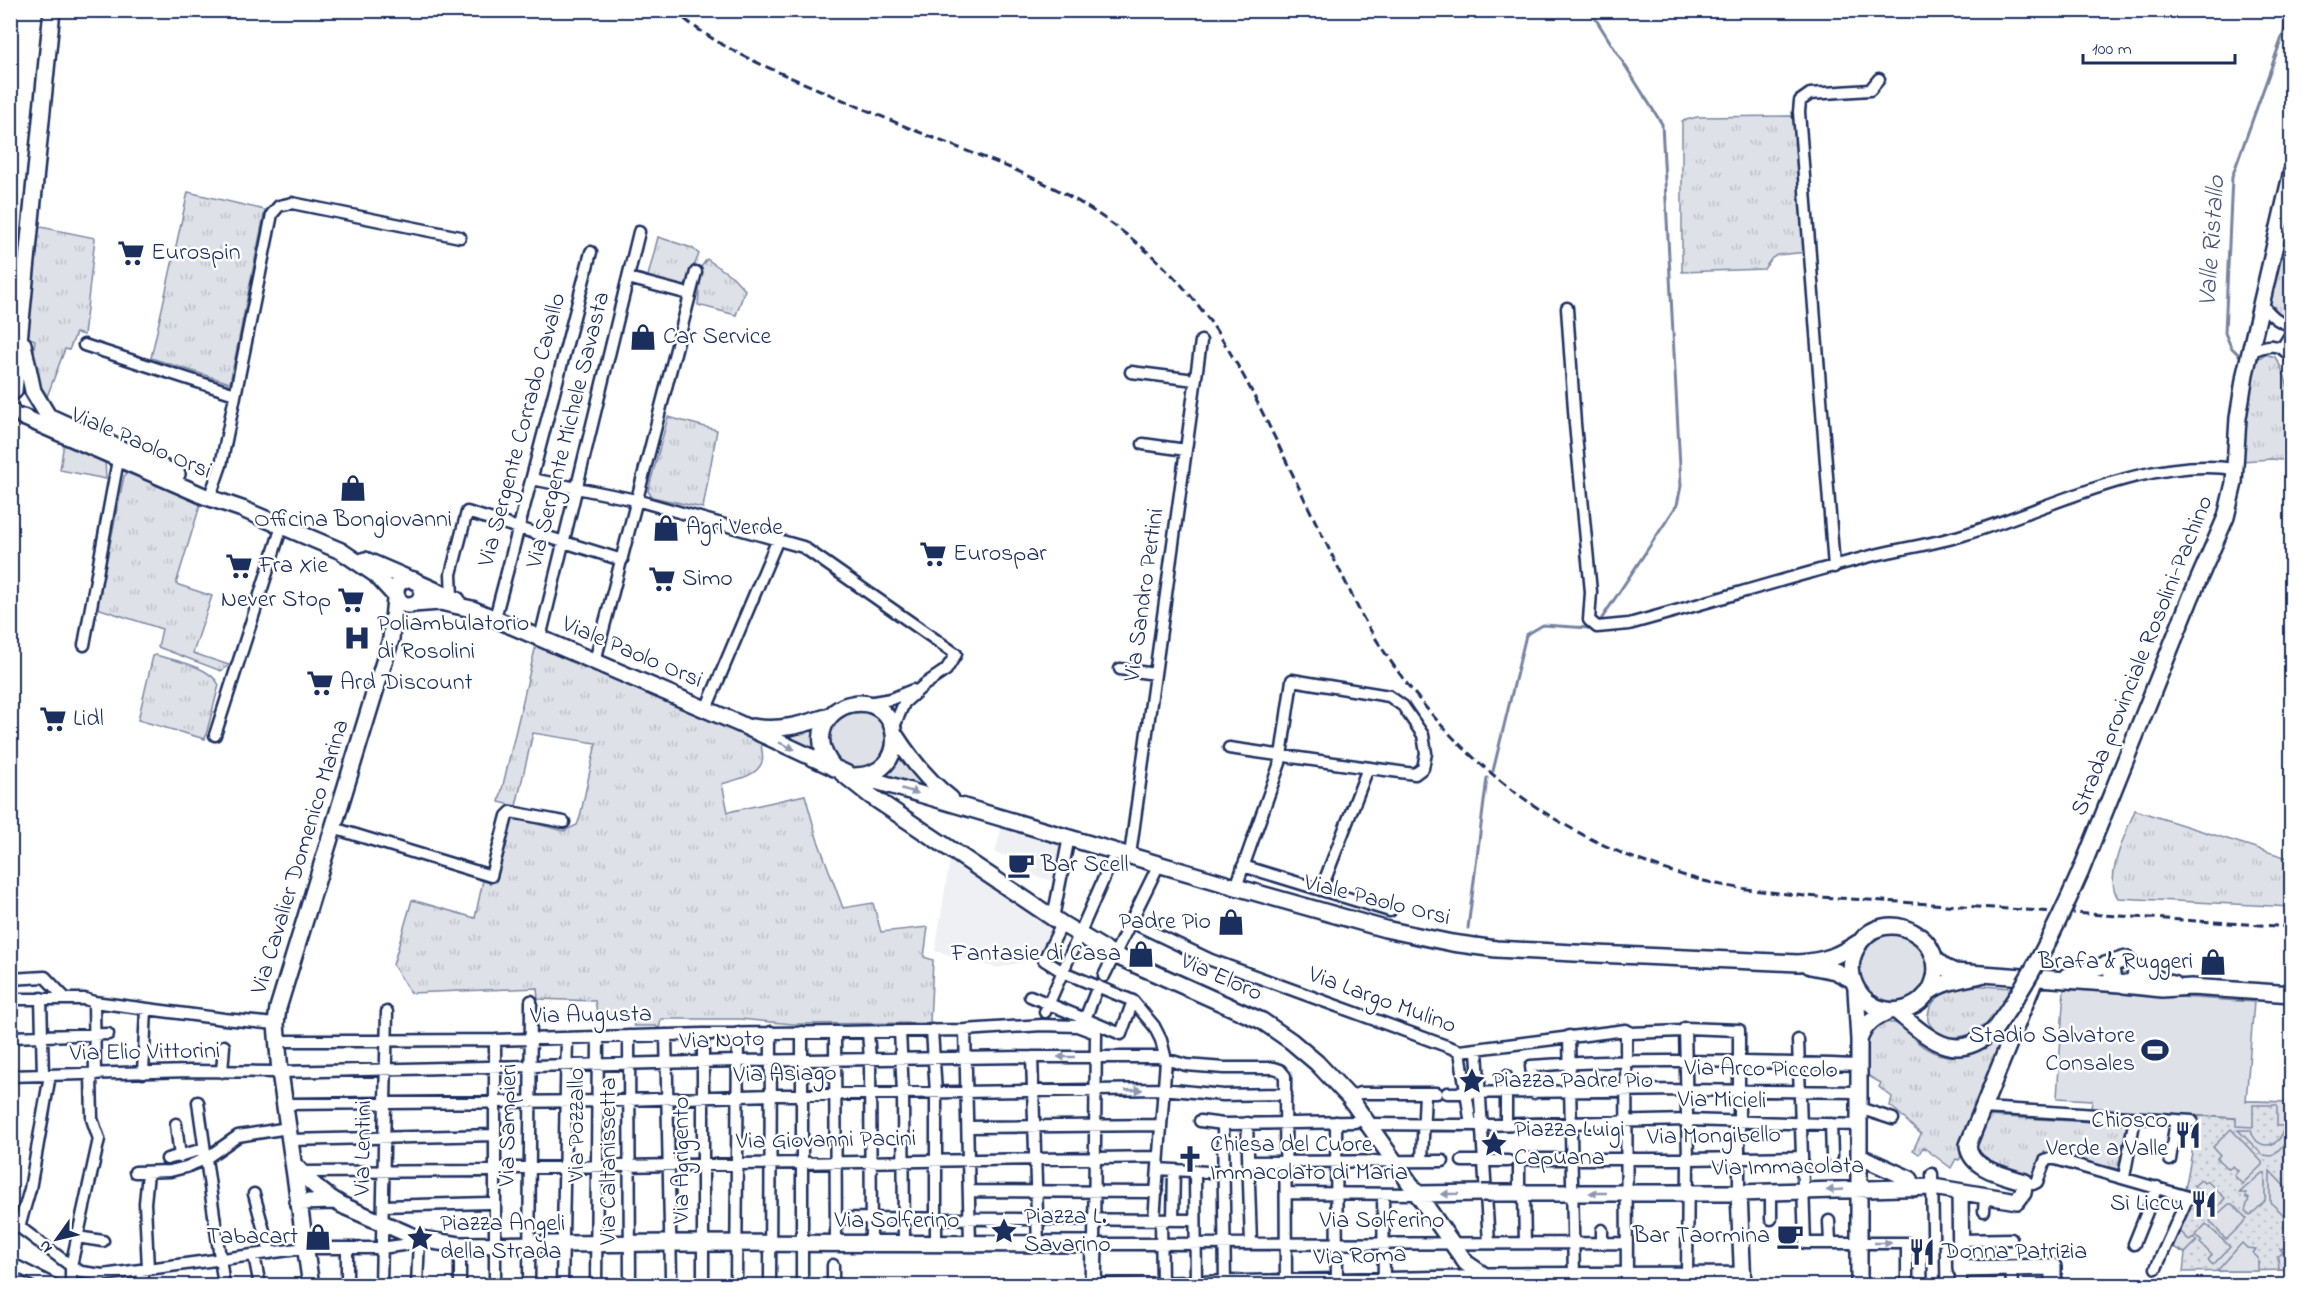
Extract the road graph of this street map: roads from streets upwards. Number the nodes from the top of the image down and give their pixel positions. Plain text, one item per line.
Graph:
1 (52, 10) edge
2 (1879, 79) dead end
3 (2292, 171) edge
4 (639, 232) dead end
5 (460, 237) dead end
6 (591, 252) dead end
7 (696, 272) dead end
8 (628, 278) junction
9 (689, 294) junction
10 (2261, 303) junction
11 (1567, 308) dead end
12 (2290, 327) edge
13 (2255, 328) junction
14 (20, 336) junction
15 (1201, 341) dead end
16 (84, 345) dead end
17 (2278, 346) junction
18 (2250, 353) junction
19 (2292, 359) edge
20 (1131, 372) dead end
21 (1196, 380) junction
22 (12, 393) edge
23 (235, 394) junction
24 (36, 396) junction
25 (14, 412) edge
26 (64, 425) junction
27 (1143, 444) dead end
28 (1186, 450) junction
29 (118, 460) junction
30 (2235, 468) junction
31 (170, 471) junction
32 (532, 479) junction
33 (577, 489) junction
34 (211, 494) junction
35 (636, 500) junction
36 (282, 526) junction
37 (519, 528) junction
38 (778, 539) junction
39 (564, 543) junction
40 (348, 554) junction
41 (622, 560) junction
42 (1834, 567) junction
43 (451, 574) junction
44 (411, 580) junction
45 (435, 589) junction
46 (452, 597) junction
47 (402, 598) junction
48 (472, 609) junction
49 (495, 618) junction
50 (540, 638) junction
51 (391, 639) junction
52 (84, 645) dead end
53 (595, 661) junction
54 (1120, 669) dead end
55 (1155, 674) junction
56 (924, 685) junction
57 (866, 704) junction
58 (705, 709) junction
59 (830, 716) junction
60 (740, 724) junction
61 (894, 732) junction
62 (215, 735) dead end
63 (1229, 748) dead end
64 (1281, 756) junction
65 (1368, 768) junction
66 (838, 770) junction
67 (871, 776) junction
68 (872, 796) junction
69 (958, 805) junction
70 (564, 822) dead end
71 (333, 828) junction
72 (1069, 837) junction
73 (1120, 858) junction
74 (1159, 864) junction
75 (1243, 866) junction
76 (1236, 887) junction
77 (1321, 890) junction
78 (1390, 911) dead end
79 (1058, 921) junction
80 (1131, 922) junction
81 (1080, 935) junction
82 (1861, 941) junction
83 (1114, 955) junction
84 (1934, 958) junction
85 (2115, 962) junction
86 (1798, 963) junction
87 (2135, 967) junction
88 (1063, 972) junction
89 (1981, 975) junction
90 (10, 979) edge
91 (2042, 980) junction
92 (1101, 981) junction
93 (1854, 984) junction
94 (2122, 984) junction
95 (2191, 987) junction
96 (2292, 994) edge
97 (1030, 996) dead end
98 (1924, 997) junction
99 (41, 998) junction
100 (64, 998) junction
101 (10, 999) edge
102 (531, 1001) dead end
103 (1133, 1001) junction
104 (94, 1002) junction
105 (1047, 1008) junction
106 (146, 1009) junction
107 (1892, 1011) junction
108 (387, 1012) dead end
109 (1085, 1019) junction
110 (276, 1024) junction
111 (1685, 1028) junction
112 (932, 1030) junction
113 (965, 1030) junction
114 (1626, 1030) junction
115 (900, 1031) junction
116 (771, 1032) junction
117 (802, 1032) junction
118 (835, 1032) junction
119 (868, 1032) junction
120 (738, 1033) junction
121 (96, 1034) junction
122 (108, 1034) dead end
123 (704, 1034) junction
124 (666, 1035) junction
125 (44, 1036) junction
126 (629, 1036) junction
127 (1569, 1036) junction
128 (10, 1037) edge
129 (531, 1038) junction
130 (567, 1038) junction
131 (598, 1038) junction
132 (495, 1040) junction
133 (1798, 1040) dead end
134 (1859, 1040) junction
135 (277, 1041) junction
136 (1935, 1041) junction
137 (388, 1042) junction
138 (224, 1046) dead end
139 (1477, 1050) junction
140 (1460, 1051) junction
141 (1032, 1057) junction
142 (902, 1058) junction
143 (933, 1058) junction
144 (967, 1058) junction
145 (1097, 1058) junction
146 (836, 1059) junction
147 (870, 1059) junction
148 (738, 1060) junction
149 (771, 1060) junction
150 (802, 1060) junction
151 (1166, 1060) junction
152 (1686, 1061) junction
153 (1738, 1061) junction
154 (704, 1062) junction
155 (1626, 1062) junction
156 (1570, 1063) junction
157 (1798, 1063) junction
158 (667, 1064) junction
159 (598, 1065) junction
160 (630, 1065) junction
161 (1859, 1065) junction
162 (530, 1066) junction
163 (566, 1066) junction
164 (495, 1067) junction
165 (386, 1069) junction
166 (222, 1072) junction
167 (280, 1072) junction
168 (143, 1073) junction
169 (47, 1075) junction
170 (93, 1075) junction
171 (10, 1076) edge
172 (1506, 1076) dead end
173 (1163, 1089) junction
174 (1685, 1090) junction
175 (1096, 1091) junction
176 (1626, 1091) junction
177 (1738, 1091) junction
178 (1033, 1092) junction
179 (1466, 1092) junction
180 (1798, 1092) junction
181 (903, 1093) junction
182 (936, 1093) junction
183 (1506, 1093) junction
184 (1534, 1093) junction
185 (1570, 1093) junction
186 (870, 1094) junction
187 (967, 1094) junction
188 (1286, 1094) junction
189 (1425, 1094) junction
190 (1481, 1094) junction
191 (771, 1095) junction
192 (802, 1095) junction
193 (835, 1095) junction
194 (1348, 1096) junction
195 (738, 1097) junction
196 (668, 1098) junction
197 (703, 1098) junction
198 (630, 1099) junction
199 (1859, 1100) junction
200 (530, 1101) junction
201 (564, 1101) junction
202 (597, 1101) junction
203 (198, 1102) dead end
204 (494, 1102) junction
205 (285, 1104) junction
206 (386, 1104) junction
207 (1983, 1108) junction
208 (2135, 1118) junction
209 (1893, 1119) dead end
210 (1686, 1120) junction
211 (2175, 1120) junction
212 (1200, 1121) dead end
213 (1285, 1121) junction
214 (1627, 1121) junction
215 (1738, 1121) junction
216 (2192, 1121) dead end
217 (1336, 1122) junction
218 (1571, 1122) junction
219 (1247, 1123) junction
220 (1362, 1123) junction
221 (176, 1124) dead end
222 (1224, 1124) junction
223 (1506, 1124) junction
224 (1800, 1124) junction
225 (1831, 1124) junction
226 (1034, 1125) junction
227 (1096, 1125) junction
228 (1161, 1125) junction
229 (1424, 1125) junction
230 (1476, 1125) junction
231 (1859, 1125) junction
232 (968, 1127) junction
233 (289, 1134) junction
234 (494, 1135) junction
235 (385, 1136) junction
236 (205, 1154) junction
237 (180, 1156) junction
238 (1832, 1156) dead end
239 (1859, 1156) junction
240 (1158, 1157) junction
241 (1802, 1157) junction
242 (1095, 1158) junction
243 (167, 1159) dead end
244 (1035, 1159) junction
245 (1573, 1159) junction
246 (1627, 1159) junction
247 (1688, 1159) junction
248 (1740, 1159) junction
249 (903, 1160) junction
250 (936, 1160) junction
251 (968, 1160) junction
252 (1394, 1160) junction
253 (1422, 1160) junction
254 (2170, 1160) dead end
255 (870, 1161) junction
256 (1285, 1161) junction
257 (1337, 1161) junction
258 (1443, 1161) dead end
259 (1462, 1161) dead end
260 (1484, 1161) junction
261 (835, 1162) junction
262 (1248, 1162) junction
263 (1515, 1162) junction
264 (770, 1163) junction
265 (802, 1163) junction
266 (737, 1164) junction
267 (668, 1165) junction
268 (704, 1165) junction
269 (598, 1166) junction
270 (631, 1166) junction
271 (297, 1167) junction
272 (529, 1167) junction
273 (564, 1167) junction
274 (492, 1169) junction
275 (1158, 1169) junction
276 (1174, 1170) junction
277 (135, 1172) dead end
278 (384, 1172) junction
279 (1195, 1172) junction
280 (148, 1173) junction
281 (1223, 1173) junction
282 (2124, 1177) junction
283 (1933, 1181) junction
284 (2025, 1182) junction
285 (2157, 1186) junction
286 (1914, 1188) junction
287 (1859, 1189) junction
288 (969, 1191) junction
289 (1036, 1191) junction
290 (1095, 1192) junction
291 (1156, 1192) junction
292 (1770, 1192) junction
293 (1802, 1192) junction
294 (1960, 1192) junction
295 (1286, 1193) junction
296 (1337, 1193) junction
297 (1521, 1193) junction
298 (1572, 1193) junction
299 (1627, 1193) junction
300 (1686, 1193) junction
301 (1740, 1193) junction
302 (254, 1194) dead end
303 (1383, 1194) junction
304 (1418, 1194) junction
305 (298, 1202) junction
306 (335, 1202) junction
307 (488, 1203) dead end
308 (383, 1206) junction
309 (870, 1217) junction
310 (903, 1217) junction
311 (836, 1218) junction
312 (936, 1218) junction
313 (969, 1219) junction
314 (1037, 1219) junction
315 (1771, 1219) dead end
316 (1095, 1220) junction
317 (1163, 1220) junction
318 (1195, 1220) junction
319 (1829, 1221) dead end
320 (383, 1222) junction
321 (15, 1223) edge
322 (1602, 1230) dead end
323 (77, 1237) junction
324 (419, 1239) junction
325 (2011, 1239) dead end
326 (1961, 1240) junction
327 (103, 1241) dead end
328 (670, 1243) junction
329 (1453, 1243) junction
330 (1489, 1243) junction
331 (1524, 1243) junction
332 (1602, 1243) junction
333 (1627, 1243) junction
334 (1830, 1243) junction
335 (1859, 1243) junction
336 (630, 1244) junction
337 (703, 1244) junction
338 (770, 1244) junction
339 (802, 1244) junction
340 (836, 1244) junction
341 (904, 1244) junction
342 (936, 1244) junction
343 (970, 1244) junction
344 (1094, 1244) junction
345 (1251, 1244) junction
346 (1286, 1244) junction
347 (1337, 1244) junction
348 (1384, 1244) junction
349 (1574, 1244) junction
350 (2134, 1244) dead end
351 (460, 1245) junction
352 (528, 1245) junction
353 (561, 1245) junction
354 (597, 1245) junction
355 (736, 1245) junction
356 (871, 1245) junction
357 (1038, 1245) junction
358 (1162, 1245) junction
359 (1196, 1245) junction
360 (1224, 1245) junction
361 (495, 1246) junction
362 (304, 1248) junction
363 (346, 1248) junction
364 (381, 1248) junction
365 (270, 1253) junction
366 (254, 1255) junction
367 (221, 1260) junction
368 (10, 1263) edge
369 (833, 1265) dead end
370 (71, 1266) junction
371 (2011, 1268) junction
372 (2156, 1268) dead end
373 (145, 1270) junction
374 (1466, 1275) edge
375 (1686, 1275) junction
376 (671, 1276) dead end
377 (1739, 1278) edge
378 (1659, 1279) edge
379 (103, 1280) edge
380 (1574, 1281) edge
381 (1627, 1281) edge
382 (1162, 1282) junction
383 (1384, 1282) edge
384 (1286, 1283) edge
385 (1337, 1283) edge
386 (1196, 1284) edge
387 (1225, 1284) edge
388 (1269, 1284) edge
389 (1094, 1285) edge
390 (56, 1286) edge
391 (71, 1286) edge
392 (144, 1286) edge
393 (224, 1286) edge
394 (260, 1286) edge
395 (311, 1286) edge
396 (347, 1286) edge
397 (381, 1286) edge
398 (417, 1286) edge
399 (460, 1286) edge
400 (495, 1286) edge
401 (529, 1286) edge
402 (562, 1286) edge
403 (596, 1286) edge
404 (630, 1286) edge
405 (703, 1286) edge
406 (736, 1286) edge
407 (770, 1286) edge
408 (802, 1286) edge
409 (833, 1286) edge
410 (1859, 1286) edge
411 (1907, 1286) edge
412 (1934, 1286) edge
413 (2012, 1286) edge
414 (2053, 1286) edge

1 - 14 street
2 - 42 street
3 - 10 street, Strada provinciale Rosolini-Pachino
4 - 8 street, Via Sergente Michele Savasta
5 - 23 street
6 - 32 street, Via Sergente Corrado Cavallo
7 - 9 street
8 - 9 street
8 - 33 street, Via Sergente Michele Savasta
9 - 35 street
10 - 12 street
10 - 13 street, Strada provinciale Rosolini-Pachino
11 - 42 street
12 - 13 street
12 - 17 street
13 - 17 street
13 - 18 street, Strada provinciale Rosolini-Pachino
14 - 22 street
14 - 24 street
15 - 21 street, Via Sandro Pertini
16 - 23 street
17 - 18 street
17 - 19 street
18 - 30 street, Strada provinciale Rosolini-Pachino
20 - 21 street
21 - 28 street, Via Sandro Pertini
22 - 24 street
23 - 34 street
24 - 25 street
24 - 26 street, Viale Paolo Orsi
25 - 29 street, Viale Paolo Orsi
26 - 29 street
26 - 31 street, Viale Paolo Orsi
27 - 28 street
28 - 55 street, Via Sandro Pertini
29 - 31 street
29 - 34 street, Viale Paolo Orsi
29 - 52 street
30 - 42 street
30 - 136 street, Strada provinciale Rosolini-Pachino, bridge
31 - 34 street, Viale Paolo Orsi
32 - 33 street
32 - 37 street, Via Sergente Corrado Cavallo
33 - 35 street
33 - 39 street, Via Sergente Michele Savasta
34 - 36 street, Viale Paolo Orsi
35 - 38 street
35 - 41 street
36 - 40 street, Viale Paolo Orsi
36 - 62 street
37 - 39 street
37 - 43 street
37 - 49 street, Via Sergente Corrado Cavallo
38 - 56 street
38 - 58 street
39 - 41 street
39 - 50 street, Via Sergente Michele Savasta
40 - 44 street
40 - 47 street
41 - 53 street
43 - 45 street
43 - 46 street
44 - 45 street
44 - 47 street
44 - 47 street
45 - 46 street
46 - 48 street
47 - 48 street
47 - 51 street
47 - 51 street
48 - 49 street, Viale Paolo Orsi
49 - 50 street, Viale Paolo Orsi
50 - 53 street, Viale Paolo Orsi
51 - 71 street, Via Cavalier Domenico Marina
53 - 58 street, Viale Paolo Orsi
54 - 55 street
55 - 73 street, Via Sandro Pertini
56 - 57 street
56 - 61 street
57 - 59 street
57 - 61 street
58 - 60 street, Viale Paolo Orsi
59 - 60 street
59 - 66 street
60 -> 66 street
61 - 67 street
61 - 69 street
63 - 64 street
64 - 65 street
64 - 65 street
64 - 75 street
65 - 77 street
66 - 67 street
66 - 68 street, Via Eloro
67 - 68 street
67 -> 69 street, Viale Paolo Orsi
68 - 79 street, Via Eloro
69 - 72 street, Viale Paolo Orsi
70 - 71 street
71 - 110 street, Via Cavalier Domenico Marina
72 - 73 street, Viale Paolo Orsi
72 - 79 street
73 - 74 street, Viale Paolo Orsi
73 - 81 street, Via Sandro Pertini
74 - 76 street, Viale Paolo Orsi
74 - 80 street
75 - 76 street
75 - 77 street
76 - 86 street, Viale Paolo Orsi
77 - 78 street
79 - 81 street, Via Eloro
79 - 88 street
80 - 83 street
80 - 140 street, Via Largo Mulino
81 - 83 street, Via Eloro
81 - 88 street, Via Sandro Pertini
82 - 84 street
82 - 86 street
82 - 93 street
83 - 92 street
83 - 194 street, Via Eloro
84 - 89 street
84 - 98 street
85 - 87 street
85 - 91 street
85 - 94 street
86 - 93 street
87 - 94 street
87 - 95 street
88 - 92 street
88 - 105 street, Via Sandro Pertini
89 - 91 street
89 - 98 street
90 - 100 street
91 - 94 street
91 - 207 street
92 - 103 street
92 - 109 street
93 - 107 street
93 - 134 street
94 - 95 street
95 - 96 street
97 - 105 street
98 - 107 street
98 - 136 street
99 - 100 street
99 - 101 street
99 - 125 street
100 - 104 street
102 - 129 street, Via Sampieri
103 - 109 street
103 - 151 street
104 - 106 street
104 - 121 street
105 - 109 street
106 - 110 street
106 - 168 street
107 - 134 street
107 - 136 street
108 - 137 street, Via Lentini
110 - 135 street, Via Cavalier Domenico Marina
111 - 114 street, Via Largo Mulino
111 - 152 street
111 - 153 street, Via Largo Mulino
112 - 113 street, Via Augusta
112 - 115 street, Via Augusta
112 - 143 street
113 - 144 street
113 - 145 street, Via Augusta
114 - 127 street, Via Largo Mulino
114 - 155 street
115 - 119 street, Via Augusta
115 - 142 street
116 - 117 street, Via Augusta
116 - 120 street, Via Augusta
116 - 149 street
117 - 118 street, Via Augusta
117 - 150 street
118 - 119 street, Via Augusta
118 - 146 street
119 - 147 street
120 - 123 street, Via Augusta
120 - 148 street
121 - 122 street
121 - 125 street
121 - 170 street
123 - 124 street, Via Augusta
123 - 154 street, Via Agrigento
124 - 126 street, Via Augusta
124 - 158 street
125 - 128 street
125 - 169 street
126 - 131 street, Via Augusta
126 - 160 street, Via Caltanissetta
127 - 139 street, Via Largo Mulino
127 - 156 street
129 - 130 street, Via Augusta
129 - 132 street, Via Augusta
129 - 162 street, Via Sampieri
130 - 131 street, Via Augusta
130 - 163 street
131 - 159 street, Via Pozzallo
132 - 137 street, Via Augusta
132 - 164 street
133 - 157 street
134 - 161 street
135 - 137 street, Via Augusta
135 - 167 street, Via Cavalier Domenico Marina
137 - 165 street, Via Lentini
138 - 166 street
139 - 140 street, Via Largo Mulino
139 - 190 street
140 - 179 street
141 - 144 street, Via Noto
145 -> 141 street, Via Noto
141 - 178 street
142 - 143 street, Via Noto
142 - 147 street, Via Noto
142 - 181 street
143 - 144 street, Via Noto
143 - 182 street
144 - 187 street
145 - 151 street, Via Noto
145 - 175 street
146 - 147 street, Via Noto
146 - 150 street, Via Noto
146 - 193 street
147 - 186 street
148 - 149 street, Via Noto
148 - 154 street, Via Noto
148 - 195 street
149 - 150 street, Via Noto
149 - 191 street
150 - 192 street
151 - 173 street
151 - 188 street, Via Noto
152 - 153 street
152 - 155 street
152 - 174 street
153 - 157 street
153 - 177 street
154 - 158 street, Via Noto
154 - 197 street, Via Agrigento
155 - 156 street
155 - 176 street
156 - 184 street
156 - 185 street
157 - 161 street
157 - 180 street
158 - 160 street, Via Noto
158 - 196 street
159 - 160 street, Via Noto
159 - 163 street, Via Noto
159 - 202 street, Via Pozzallo
160 - 198 street, Via Caltanissetta
161 - 199 street
162 - 163 street, Via Noto
162 - 164 street, Via Noto
162 - 200 street, Via Sampieri
163 - 201 street
164 - 165 street, Via Noto
164 - 204 street
165 - 167 street, Via Noto
165 - 206 street, Via Lentini
166 - 167 street, Via Elio Vittorini
166 - 168 street, Via Elio Vittorini
167 - 205 street, Via Cavalier Domenico Marina
168 - 170 street, Via Elio Vittorini
169 - 170 street, Via Elio Vittorini
169 - 171 street, Via Elio Vittorini
169 - 321 street
170 - 323 street
172 - 183 street
175 -> 173 street, Via Asiago
173 - 188 street, Via Asiago
173 - 228 street
174 - 176 street, Via Arco Piccolo
174 - 177 street, Via Arco Piccolo
174 - 210 street
175 - 178 street, Via Asiago
175 - 227 street
176 - 185 street, Via Arco Piccolo
176 - 214 street
177 - 180 street, Via Arco Piccolo
177 - 215 street
178 - 187 street, Via Asiago
178 - 226 street
179 - 189 street, Via Arco Piccolo
179 - 190 street, Via Arco Piccolo
179 - 230 street
180 - 199 street, Via Arco Piccolo
180 - 224 street
181 - 182 street, Via Asiago
181 - 186 street, Via Asiago
181 - 249 street
182 - 187 street, Via Asiago
182 - 250 street
183 - 184 street, Via Arco Piccolo
183 - 190 street, Via Arco Piccolo
183 - 223 street
184 - 185 street, Via Arco Piccolo
185 - 218 street
186 - 193 street, Via Asiago
186 - 255 street
187 - 232 street
188 - 213 street
189 - 194 street, Via Arco Piccolo
189 - 229 street
190 - 230 street
191 - 192 street, Via Asiago
191 - 195 street, Via Asiago
191 - 264 street
192 - 193 street, Via Asiago
192 - 265 street
193 - 261 street
194 - 220 street, Via Eloro
195 - 197 street, Via Asiago
195 - 266 street
196 - 197 street, Via Asiago
196 - 198 street, Via Asiago
196 - 267 street
197 - 268 street, Via Agrigento
198 - 202 street, Via Asiago
198 - 270 street, Via Caltanissetta
199 - 209 street, Via Arco Piccolo
199 - 231 street
200 - 201 street, Via Asiago
200 - 204 street, Via Asiago
200 - 272 street, Via Sampieri
201 - 202 street, Via Asiago
201 - 273 street
202 - 269 street, Via Pozzallo
203 - 236 street
204 - 206 street, Via Asiago
204 - 234 street
205 - 206 street, Via Asiago
205 - 233 street, Via Cavalier Domenico Marina
206 - 235 street, Via Lentini
207 - 208 street
207 - 284 street
208 - 211 street
208 - 282 street
210 - 214 street, Via Micieli
210 - 215 street, Via Micieli
210 - 247 street
211 - 216 street
211 - 254 street
212 - 222 street, Via Micieli
213 - 217 street, Via Micieli
213 - 219 street, Via Micieli
213 - 256 street
214 - 218 street, Via Micieli
214 - 246 street
215 - 224 street, Via Micieli
215 - 248 street
217 - 220 street, Via Micieli
217 - 257 street
218 - 223 street, Via Micieli
218 - 245 street
219 - 222 street, Via Micieli
219 - 262 street
220 - 229 street, Via Micieli
220 - 252 street, Via Eloro
221 - 237 street
222 - 281 street
223 - 230 street, Via Micieli
224 - 225 street, Via Micieli
224 - 241 street
225 - 231 street, Via Micieli
225 - 238 street
226 - 227 street
226 - 232 street
226 - 244 street
227 - 228 street
227 - 242 street
228 - 240 street
229 - 230 street, Via Micieli
229 - 253 street
230 - 260 street
231 - 239 street
232 - 251 street
233 - 235 street
233 - 236 street
233 - 271 street, Via Cavalier Domenico Marina
234 - 235 street
234 - 274 street
235 - 278 street, Via Lentini
236 - 237 street
236 - 280 street
236 - 367 street
237 - 243 street
239 - 286 street
239 - 287 street
240 - 242 street, Via Giovanni Pacini
240 - 275 street
241 - 248 street, Via Mongibello
241 - 293 street
242 - 244 street, Via Giovanni Pacini
242 - 290 street
244 - 251 street, Via Giovanni Pacini
244 - 289 street
245 - 246 street, Via Mongibello
245 - 263 street, Via Mongibello
245 - 298 street
246 - 247 street, Via Mongibello
246 - 299 street
247 - 248 street, Via Mongibello
247 - 300 street
248 - 301 street
249 - 250 street, Via Giovanni Pacini
249 - 255 street, Via Giovanni Pacini
249 - 310 street
250 - 251 street, Via Giovanni Pacini
250 - 312 street
251 - 288 street
252 - 253 street
252 - 257 street
252 - 304 street, Via Eloro
253 - 258 street
255 - 261 street, Via Giovanni Pacini
255 - 309 street
256 - 257 street
256 - 262 street
256 - 295 street
257 - 296 street
259 - 260 street, Via Mongibello
260 - 263 street, Via Mongibello
260 - 330 street
261 - 265 street, Via Giovanni Pacini
261 - 311 street
262 - 345 street
263 - 297 street
264 - 265 street, Via Giovanni Pacini
264 - 266 street, Via Giovanni Pacini
264 - 338 street
265 - 339 street
266 - 268 street, Via Giovanni Pacini
266 - 355 street
267 - 268 street, Via Giovanni Pacini
267 - 270 street, Via Giovanni Pacini
267 - 328 street
268 - 337 street, Via Agrigento
269 - 270 street, Via Giovanni Pacini
269 - 273 street, Via Giovanni Pacini
269 - 354 street, Via Pozzallo
270 - 336 street, Via Caltanissetta
271 - 278 street, Via Giovanni Pacini
271 - 305 street, Via Cavalier Domenico Marina
271 - 306 street, Via Solferino
272 - 273 street, Via Giovanni Pacini
272 - 274 street, Via Giovanni Pacini
272 - 352 street, Via Sampieri
273 - 353 street
274 - 278 street, Via Giovanni Pacini
274 - 361 street
275 - 276 street
275 - 291 street
276 - 279 street
276 - 317 street
277 - 280 street
278 - 308 street, Via Lentini
279 - 281 street
279 - 318 street
280 - 373 street
281 - 360 street
282 - 284 street
282 - 285 street
283 - 286 street, Via Immacolata
283 - 294 street, Via Immacolata
283 - 412 street
284 - 294 street, Via Immacolata
285 - 350 street
285 - 372 street
286 - 287 street, Via Immacolata
287 -> 293 street, Via Immacolata
287 - 335 street
288 - 289 street
288 - 313 street
289 - 290 street
289 - 314 street
290 - 291 street
290 - 316 street
291 - 317 street
292 - 293 street, Via Immacolata
292 - 301 street, Via Immacolata
292 - 315 street
293 - 334 street
294 - 326 street
295 - 296 street, Via Immacolata
295 - 346 street
296 - 303 street, Via Immacolata
296 - 347 street
297 - 298 street, Via Immacolata
297 -> 304 street, Via Immacolata
297 - 331 street
299 -> 298 street, Via Immacolata
298 - 349 street
299 - 300 street, Via Immacolata
299 - 333 street
300 - 301 street, Via Immacolata
300 - 375 street
301 - 377 street
302 - 365 street
303 - 304 street, Via Immacolata
303 - 348 street
304 - 329 street, Via Eloro
305 - 306 street
305 - 362 street, Via Cavalier Domenico Marina
306 - 320 street, Via Solferino
307 - 308 street
308 - 320 street, Via Lentini
309 - 310 street
309 - 311 street
309 - 356 street
310 - 312 street
310 - 341 street
311 - 340 street
312 - 313 street
312 - 342 street
313 - 314 street
313 - 343 street
314 - 316 street
314 - 357 street
316 - 317 street
316 - 344 street
317 - 318 street
317 - 358 street
318 - 359 street
319 - 334 street
320 - 324 street, Via Solferino
320 - 364 street, Via Lentini
321 - 370 street
322 - 332 street
323 - 327 street
323 - 370 street
324 - 351 street, Via Solferino
324 - 364 street, Via Solferino
324 - 398 street
325 - 326 street
326 - 371 street
328 - 336 street, Via Solferino
328 - 337 street, Via Solferino
328 - 376 street
329 - 330 street, Via Solferino
329 - 348 street, Via Solferino
329 - 374 street, Via Eloro
330 - 331 street, Via Solferino
331 - 349 street, Via Solferino
332 - 333 street, Via Solferino
332 - 349 street, Via Solferino
333 - 381 street
334 - 335 street
335 - 410 street
335 -> 411 street
336 - 354 street, Via Solferino
336 - 404 street, Via Caltanissetta
337 - 355 street, Via Solferino
337 - 405 street, Via Agrigento
338 - 339 street, Via Solferino
338 - 355 street, Via Solferino
338 - 407 street
339 - 340 street, Via Solferino
339 - 408 street
340 - 356 street, Via Solferino
341 - 342 street, Via Solferino
341 - 356 street, Via Solferino
342 - 343 street, Via Solferino
343 - 357 street, Via Solferino
344 - 357 street, Via Solferino
344 - 358 street, Via Solferino
344 - 389 street
345 - 346 street, Via Solferino
345 - 360 street, Via Solferino
346 - 347 street, Via Solferino
346 - 384 street
347 - 348 street, Via Solferino
347 - 385 street
348 - 383 street
349 - 380 street
351 - 361 street, Via Solferino
351 - 399 street
352 - 353 street, Via Solferino
352 - 361 street, Via Solferino
352 - 401 street, Via Sampieri
353 - 354 street, Via Solferino
353 - 402 street
354 - 403 street, Via Pozzallo
355 - 406 street
358 - 359 street, Via Solferino
358 - 382 street
359 - 360 street, Via Solferino
359 - 386 street
360 - 387 street
361 - 400 street
362 - 363 street, Via Solferino
362 - 365 street, Via Solferino
362 - 395 street, Via Cavalier Domenico Marina
363 - 364 street, Via Solferino
363 - 396 street
364 - 397 street, Via Lentini
365 - 366 street, Via Solferino
366 - 367 street, Via Solferino
366 - 394 street
367 - 373 street, Via Solferino
367 - 393 street
368 - 390 street
369 - 409 street
370 - 379 street
370 - 391 street
371 - 413 street
371 - 414 street
373 - 379 street, Via Solferino
373 - 392 street
374 - 380 street, Via Eloro
374 - 383 street, Via Roma
375 - 377 street
375 - 378 street
378 - 381 street
380 - 381 street
382 - 386 street, Via Roma
382 - 389 street, Via Roma
383 - 385 street, Via Roma
384 - 385 street, Via Roma
384 - 388 street, Via Roma
386 - 387 street, Via Roma
387 - 388 street, Via Roma

